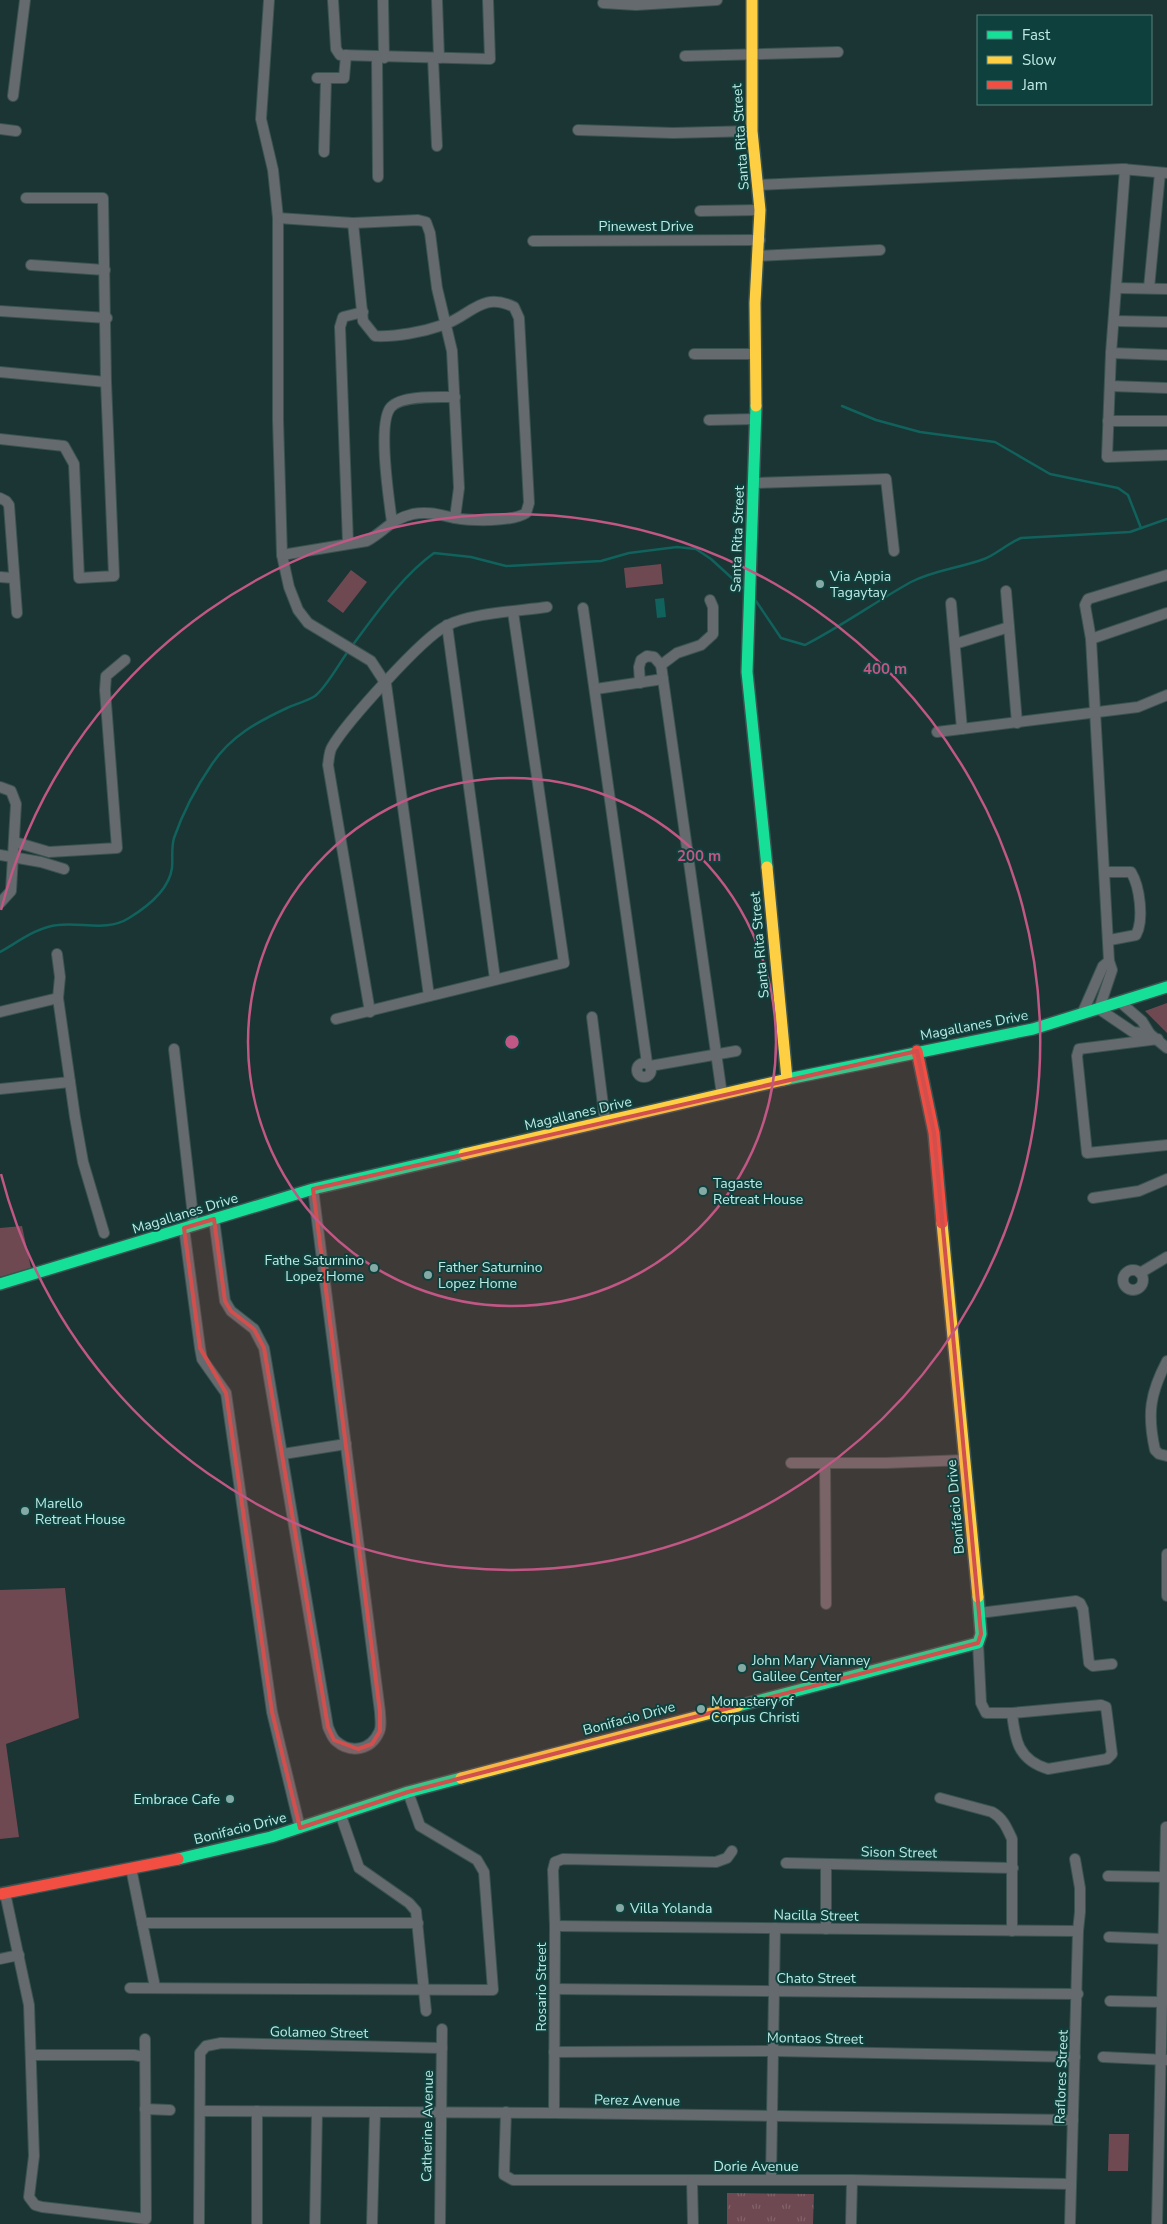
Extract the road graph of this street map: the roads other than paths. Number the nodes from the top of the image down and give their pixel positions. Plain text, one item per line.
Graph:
1 (25, 0) edge
2 (270, 0) edge
3 (333, 0) edge
4 (383, 0) edge
5 (437, 0) edge
6 (488, 0) edge
7 (717, 0) edge
8 (752, 0) edge
9 (635, 2) edge
10 (603, 3) dead end
11 (838, 52) dead end
12 (750, 54) junction
13 (346, 55) junction
14 (685, 56) dead end
15 (381, 57) junction
16 (436, 58) junction
17 (13, 96) dead end
18 (0, 129) edge
19 (578, 130) dead end
20 (752, 130) junction
21 (16, 131) dead end
22 (436, 146) dead end
23 (324, 152) dead end
24 (1125, 169) junction
25 (1164, 173) edge
26 (378, 177) dead end
27 (757, 185) junction
28 (26, 198) dead end
29 (700, 210) dead end
30 (760, 210) junction
31 (278, 218) junction
32 (353, 223) junction
33 (760, 240) junction
34 (533, 241) dead end
35 (880, 250) dead end
36 (760, 256) junction
37 (31, 265) dead end
38 (105, 270) junction
39 (1116, 288) junction
40 (1149, 288) junction
41 (1167, 289) edge
42 (0, 311) edge
43 (363, 312) junction
44 (107, 318) junction
45 (1114, 321) junction
46 (1167, 322) edge
47 (444, 325) junction
48 (1111, 353) junction
49 (694, 354) dead end
50 (755, 354) junction
51 (1167, 355) edge
52 (0, 372) edge
53 (106, 382) junction
54 (1110, 386) junction
55 (1167, 388) edge
56 (455, 397) junction
57 (756, 419) junction
58 (708, 420) dead end
59 (1108, 420) junction
60 (1167, 422) edge
61 (0, 439) edge
62 (1167, 455) edge
63 (754, 484) junction
64 (0, 498) edge
65 (455, 518) junction
66 (392, 522) junction
67 (348, 543) junction
68 (894, 551) dead end
69 (282, 554) junction
70 (0, 577) edge
71 (1166, 577) edge
72 (13, 578) junction
73 (1006, 591) dead end
74 (710, 600) dead end
75 (951, 603) dead end
76 (547, 608) dead end
77 (583, 608) dead end
78 (513, 612) junction
79 (17, 613) dead end
80 (1167, 613) edge
81 (446, 625) junction
82 (1009, 628) junction
83 (1092, 639) junction
84 (956, 644) junction
85 (125, 660) dead end
86 (661, 665) junction
87 (663, 679) junction
88 (640, 683) junction
89 (386, 684) junction
90 (596, 689) junction
91 (1167, 695) edge
92 (1096, 714) junction
93 (1017, 723) junction
94 (962, 729) junction
95 (937, 732) dead end
96 (0, 787) edge
97 (15, 842) junction
98 (0, 855) edge
99 (14, 857) junction
100 (64, 869) dead end
101 (1105, 872) junction
102 (0, 903) edge
103 (1110, 940) junction
104 (57, 954) dead end
105 (1110, 961) junction
106 (495, 980) junction
107 (1167, 988) edge
108 (429, 996) junction
109 (58, 998) junction
110 (1120, 1002) junction
111 (1099, 1009) junction
112 (0, 1012) edge
113 (370, 1012) junction
114 (1082, 1014) junction
115 (592, 1017) dead end
116 (336, 1018) dead end
117 (1154, 1037) junction
118 (1167, 1048) edge
119 (174, 1049) dead end
120 (736, 1051) dead end
121 (917, 1051) junction
122 (715, 1054) junction
123 (787, 1079) junction
124 (70, 1082) junction
125 (0, 1089) edge
126 (722, 1095) junction
127 (605, 1121) junction
128 (1167, 1145) edge
129 (1167, 1179) edge
130 (313, 1189) junction
131 (1093, 1198) dead end
132 (214, 1219) junction
133 (189, 1227) junction
134 (106, 1242) junction
135 (1167, 1257) edge
136 (1140, 1273) dead end
137 (0, 1284) edge
138 (1167, 1361) edge
139 (346, 1444) junction
140 (283, 1454) junction
141 (1167, 1456) edge
142 (965, 1460) junction
143 (825, 1463) junction
144 (791, 1464) dead end
145 (1167, 1554) edge
146 (1167, 1596) edge
147 (826, 1604) dead end
148 (979, 1613) junction
149 (978, 1643) junction
150 (1112, 1664) dead end
151 (1012, 1713) junction
152 (408, 1792) junction
153 (940, 1798) dead end
154 (341, 1816) junction
155 (1166, 1827) edge
156 (300, 1828) junction
157 (732, 1851) dead end
158 (1075, 1859) dead end
159 (786, 1863) dead end
160 (826, 1864) junction
161 (131, 1868) junction
162 (1012, 1868) junction
163 (1108, 1876) dead end
164 (1165, 1877) junction
165 (3, 1893) edge
166 (142, 1923) junction
167 (418, 1923) junction
168 (555, 1926) junction
169 (775, 1928) junction
170 (826, 1929) junction
171 (1012, 1931) junction
172 (1078, 1931) junction
173 (1110, 1937) dead end
174 (1163, 1939) junction
175 (19, 1955) junction
176 (0, 1959) edge
177 (155, 1987) junction
178 (130, 1988) dead end
179 (424, 1989) junction
180 (555, 1989) junction
181 (774, 1991) junction
182 (1078, 1994) junction
183 (1110, 2001) dead end
184 (1161, 2002) junction
185 (426, 2011) dead end
186 (442, 2029) dead end
187 (145, 2039) dead end
188 (442, 2048) junction
189 (774, 2051) junction
190 (554, 2052) junction
191 (31, 2054) junction
192 (1075, 2057) junction
193 (1104, 2057) dead end
194 (146, 2058) junction
195 (1163, 2060) edge
196 (145, 2109) junction
197 (170, 2110) dead end
198 (200, 2111) junction
199 (257, 2111) junction
200 (317, 2112) junction
201 (375, 2112) junction
202 (441, 2112) junction
203 (506, 2112) junction
204 (554, 2113) junction
205 (772, 2116) junction
206 (1163, 2118) edge
207 (1073, 2120) junction
208 (692, 2180) junction
209 (771, 2180) junction
210 (852, 2180) junction
211 (1162, 2182) edge
212 (1072, 2184) junction
213 (199, 2224) edge
214 (256, 2224) edge
215 (315, 2224) edge
216 (372, 2224) edge
217 (440, 2224) edge
218 (693, 2224) edge
219 (851, 2224) edge
220 (1070, 2224) edge
221 (1157, 2224) edge

1 - 17 street
2 - 31 street
3 - 13 street
4 - 15 street
5 - 16 street
6 - 16 street
7 - 9 street
8 - 12 street, Santa Rita Street
9 - 10 street
11 - 12 street
12 - 14 street
12 - 20 street, Santa Rita Street
13 - 15 street
13 - 23 street
15 - 16 street
15 - 26 street
16 - 22 street
18 - 21 street
19 - 20 street
20 - 27 street, Santa Rita Street
24 - 25 street
24 - 27 street
24 - 39 street
25 - 40 street
27 - 30 street, Santa Rita Street
28 - 38 street
29 - 30 street
30 - 33 street, Santa Rita Street
31 - 32 street
31 - 69 street
32 - 43 street
32 - 47 street
33 - 34 street, Pinewest Drive
33 - 36 street, Santa Rita Street
35 - 36 street
36 - 50 street, Santa Rita Street
37 - 38 street
38 - 44 street
39 - 40 street
39 - 45 street
40 - 41 street
42 - 44 street
43 - 47 street
43 - 67 street
44 - 53 street
45 - 46 street
45 - 48 street
47 - 56 street
47 - 65 street
48 - 51 street
48 - 54 street
49 - 50 street
50 - 57 street, Santa Rita Street
52 - 53 street
53 - 61 street
54 - 55 street
54 - 59 street
56 - 65 street
56 - 66 street
57 - 58 street
57 - 63 street, Santa Rita Street
59 - 60 street
59 - 62 street
63 - 68 street
63 - 123 street, Santa Rita Street
64 - 72 street
65 - 66 street
66 - 67 street
67 - 69 street
69 - 89 street
70 - 72 street
71 - 83 street
72 - 79 street
73 - 82 street
74 - 86 street
75 - 84 street
76 - 78 street
77 - 90 street
78 - 81 street
78 - 106 street
80 - 83 street
81 - 89 street
81 - 106 street
82 - 84 street
82 - 93 street
83 - 92 street
84 - 94 street
85 - 97 street
86 - 87 street
86 - 88 street
87 - 88 street
87 - 122 street
88 - 90 street
89 - 108 street
89 - 113 street
90 - 122 street
91 - 92 street
92 - 93 street
92 - 101 street
93 - 94 street
94 - 95 street
96 - 97 street
97 - 99 street
98 - 99 street
99 - 100 street
99 - 102 street
101 - 103 street
101 - 103 street
103 - 105 street
104 - 109 street
105 - 111 street
105 - 114 street
106 - 108 street
107 - 110 street, Magallanes Drive
108 - 113 street
109 - 112 street
109 - 124 street
110 - 111 street, Magallanes Drive
110 - 117 street
111 - 114 street, Magallanes Drive
111 - 117 street
113 - 116 street
114 - 121 street, Magallanes Drive
115 - 127 street
117 - 118 street
117 - 128 street
119 - 133 street
120 - 122 street
121 - 123 street, Magallanes Drive
121 - 142 street, Bonifacio Drive
122 - 126 street
123 - 126 street, Magallanes Drive
124 - 125 street
124 - 134 street
126 - 127 street, Magallanes Drive
127 - 130 street, Magallanes Drive
129 - 131 street
130 - 132 street, Magallanes Drive
130 - 139 street
132 - 133 street, Magallanes Drive
132 - 140 street
133 - 134 street, Magallanes Drive
133 - 156 street
134 - 137 street, Magallanes Drive
135 - 136 street
138 - 141 street
139 - 140 street
139 - 140 street
142 - 143 street
142 - 148 street, Bonifacio Drive
143 - 144 street
143 - 147 street
145 - 146 street
148 - 149 street, Bonifacio Drive
148 - 150 street
149 - 151 street
149 - 152 street, Bonifacio Drive
151 - 151 street
152 - 154 street, Bonifacio Drive
152 - 179 street
153 - 162 street
154 - 156 street, Bonifacio Drive
154 - 167 street
155 - 164 street
156 - 161 street, Bonifacio Drive
157 - 168 street, Rosario Street
158 - 172 street, Raflores Street
159 - 160 street, Sison Street
160 - 162 street, Sison Street
160 - 170 street
161 - 165 street, Bonifacio Drive
161 - 166 street
162 - 171 street
163 - 164 street
164 - 174 street
165 - 175 street
166 - 167 street
166 - 177 street
167 - 179 street
168 - 169 street, Nacilla Street
168 - 180 street, Rosario Street
169 - 170 street, Nacilla Street
169 - 181 street
170 - 171 street, Nacilla Street
171 - 172 street, Nacilla Street
172 - 182 street, Raflores Street
173 - 174 street
174 - 184 street
175 - 176 street
175 - 191 street
177 - 178 street
177 - 179 street
179 - 185 street
180 - 181 street, Chato Street
180 - 190 street, Rosario Street
181 - 182 street, Chato Street
181 - 189 street
182 - 192 street, Raflores Street
183 - 184 street
184 - 195 street
186 - 188 street, Catherine Avenue
187 - 194 street
188 - 198 street, Golameo Street
188 - 202 street, Catherine Avenue
189 - 190 street, Montaos Street
189 - 192 street, Montaos Street
189 - 205 street
190 - 204 street, Rosario Street
191 - 194 street
191 - 196 street
192 - 207 street, Raflores Street
193 - 195 street
194 - 196 street
195 - 206 street
196 - 197 street
198 - 199 street, Perez Avenue
198 - 213 street
199 - 200 street, Perez Avenue
199 - 214 street
200 - 201 street, Perez Avenue
200 - 215 street
201 - 202 street, Perez Avenue
201 - 216 street
202 - 203 street, Perez Avenue
202 - 217 street, Catherine Avenue
203 - 204 street, Perez Avenue
203 - 208 street, Dorie Avenue
204 - 205 street, Perez Avenue
205 - 207 street, Perez Avenue
205 - 209 street
206 - 211 street
207 - 212 street, Raflores Street
208 - 209 street, Dorie Avenue
208 - 218 street
209 - 210 street, Dorie Avenue
210 - 212 street, Dorie Avenue
210 - 219 street
211 - 221 street
212 - 220 street, Raflores Street

